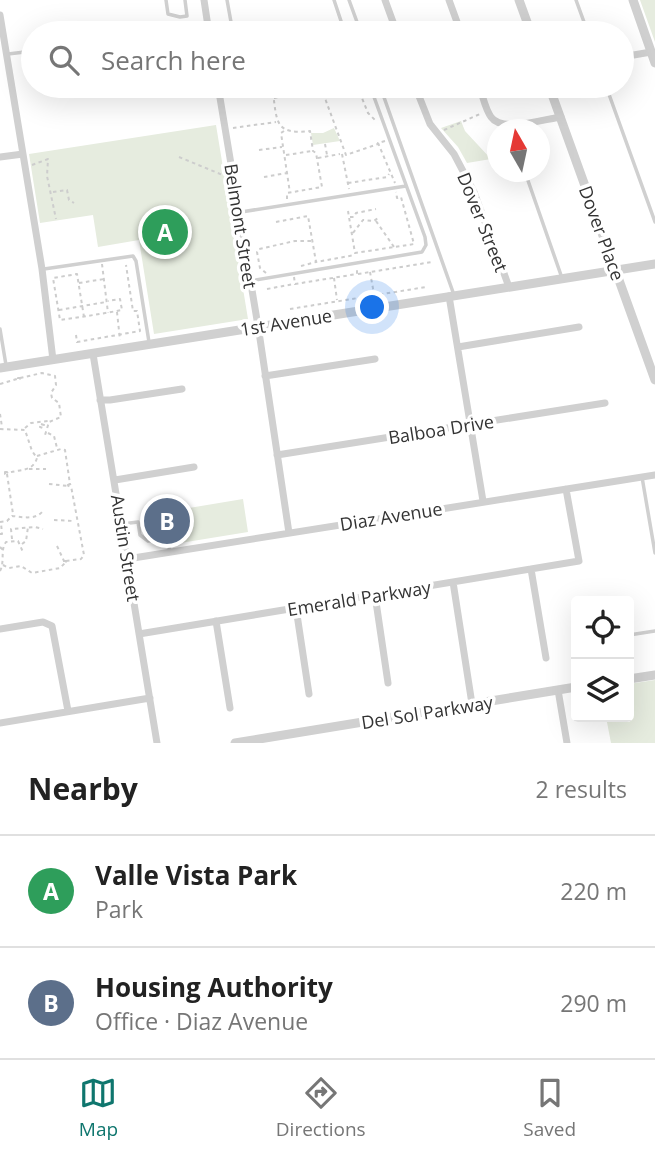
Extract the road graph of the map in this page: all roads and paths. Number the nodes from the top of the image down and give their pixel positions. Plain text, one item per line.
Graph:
1 (166, 0) edge
2 (185, 0) edge
3 (204, 0) edge
4 (227, 0) edge
5 (334, 0) edge
6 (349, 0) edge
7 (385, 0) edge
8 (449, 0) edge
9 (519, 0) edge
10 (576, 0) edge
11 (633, 0) edge
12 (0, 15) edge
13 (207, 21) edge
14 (231, 21) edge
15 (341, 21) dead end
16 (357, 21) edge
17 (393, 21) edge
18 (457, 21) edge
19 (527, 21) edge
20 (584, 21) edge
21 (651, 52) junction
22 (634, 55) edge
23 (4, 56) edge
24 (655, 63) edge
25 (219, 98) edge
26 (273, 98) edge
27 (326, 98) edge
28 (374, 98) edge
29 (384, 98) edge
30 (420, 98) edge
31 (484, 98) edge
32 (554, 98) edge
33 (611, 98) edge
34 (482, 113) dead end
35 (561, 117) junction
36 (277, 122) junction
37 (232, 128) dead end
38 (285, 130) junction
39 (443, 130) dead end
40 (378, 143) dead end
41 (326, 144) dead end
42 (283, 147) junction
43 (259, 150) dead end
44 (313, 151) junction
45 (23, 154) junction
46 (344, 154) junction
47 (285, 156) junction
48 (327, 156) junction
49 (0, 157) edge
50 (179, 157) dead end
51 (317, 158) junction
52 (31, 165) dead end
53 (287, 173) junction
54 (389, 174) dead end
55 (225, 176) dead end
56 (264, 177) dead end
57 (528, 182) edge
58 (347, 183) junction
59 (406, 186) junction
60 (322, 187) junction
61 (349, 189) dead end
62 (52, 192) junction
63 (290, 193) junction
64 (323, 193) dead end
65 (277, 201) dead end
66 (74, 203) dead end
67 (376, 208) dead end
68 (239, 213) junction
69 (349, 217) dead end
70 (354, 217) junction
71 (56, 219) dead end
72 (363, 220) junction
73 (276, 222) dead end
74 (655, 222) edge
75 (352, 233) dead end
76 (312, 241) junction
77 (394, 247) dead end
78 (101, 260) junction
79 (316, 262) junction
80 (432, 262) dead end
81 (356, 264) junction
82 (655, 264) edge
83 (126, 265) dead end
84 (42, 269) junction
85 (616, 269) junction
86 (274, 272) dead end
87 (370, 272) junction
88 (294, 274) junction
89 (357, 274) junction
90 (334, 278) junction
91 (562, 278) junction
92 (104, 279) junction
93 (250, 281) junction
94 (78, 283) junction
95 (295, 284) junction
96 (426, 287) dead end
97 (509, 287) junction
98 (267, 289) dead end
99 (374, 295) junction
100 (452, 296) junction
101 (107, 301) junction
102 (337, 301) junction
103 (82, 306) junction
104 (290, 309) dead end
105 (58, 310) junction
106 (116, 311) junction
107 (108, 313) junction
108 (84, 317) junction
109 (258, 326) junction
110 (579, 327) dead end
111 (0, 329) edge
112 (76, 335) dead end
113 (119, 335) junction
114 (120, 340) dead end
115 (149, 344) junction
116 (458, 347) junction
117 (93, 354) junction
118 (375, 359) dead end
119 (53, 360) junction
120 (3, 368) edge
121 (265, 376) junction
122 (655, 380) edge
123 (0, 384) edge
124 (182, 389) dead end
125 (100, 400) junction
126 (605, 403) dead end
127 (0, 414) edge
128 (47, 424) junction
129 (471, 425) junction
130 (1, 429) edge
131 (24, 429) junction
132 (28, 436) junction
133 (33, 437) dead end
134 (58, 449) junction
135 (277, 455) junction
136 (36, 457) junction
137 (194, 467) dead end
138 (28, 469) junction
139 (46, 469) dead end
140 (7, 474) junction
141 (0, 475) edge
142 (655, 475) edge
143 (642, 477) junction
144 (115, 480) junction
145 (49, 484) dead end
146 (70, 486) junction
147 (566, 489) junction
148 (483, 501) junction
149 (42, 509) dead end
150 (13, 516) junction
151 (54, 520) dead end
152 (7, 521) junction
153 (0, 522) edge
154 (76, 522) junction
155 (122, 524) junction
156 (28, 527) junction
157 (11, 528) junction
158 (43, 528) dead end
159 (289, 533) junction
160 (0, 534) edge
161 (12, 540) junction
162 (654, 542) edge
163 (21, 544) junction
164 (57, 546) dead end
165 (2, 549) edge
166 (23, 552) dead end
167 (170, 552) junction
168 (655, 553) edge
169 (127, 559) junction
170 (65, 562) junction
171 (3, 565) junction
172 (531, 569) junction
173 (0, 571) edge
174 (453, 582) junction
175 (374, 595) junction
176 (296, 608) junction
177 (216, 621) junction
178 (0, 629) edge
179 (655, 631) edge
180 (139, 634) junction
181 (634, 634) edge
182 (546, 658) dead end
183 (655, 675) edge
184 (634, 678) edge
185 (388, 682) dead end
186 (571, 688) edge
187 (558, 690) junction
188 (309, 694) dead end
189 (150, 698) junction
190 (472, 704) junction
191 (230, 708) dead end
192 (68, 711) junction
193 (0, 723) edge
194 (157, 743) edge
195 (235, 743) edge
196 (566, 743) edge

1 - 2 lane
3 - 13 street
4 - 14 lane
5 - 15 lane
6 - 16 lane
7 - 17 street
8 - 18 street
9 - 19 street
10 - 20 lane
11 - 21 street
12 - 23 street
21 - 22 street
21 - 24 street
23 - 45 street
25 - 68 street, Belmont Street
26 - 36 path
27 - 46 path
28 - 59 lane
29 - 100 lane
30 - 97 street, Dover Street
31 - 35 street
32 - 35 street, Dover Place
33 - 74 lane
34 - 39 path
35 - 85 street, Dover Place
36 - 37 path
36 - 38 path
38 - 42 path
38 - 44 path
40 - 46 path
41 - 48 path
42 - 43 path
42 - 47 path
44 - 47 path
44 - 51 path
45 - 49 street
45 - 84 street
46 - 48 path
46 - 58 path
47 - 53 path
48 - 51 path
50 - 55 path
51 - 60 path
52 - 62 path
53 - 56 path
53 - 63 path
54 - 58 path
57 - 91 lane
58 - 61 path
59 - 68 lane
59 - 81 lane
60 - 63 path
60 - 64 path
62 - 66 path
62 - 71 path
63 - 65 path
67 - 70 path
68 - 93 street, Belmont Street
69 - 70 path
70 - 72 path
72 - 75 path
72 - 77 path
73 - 76 path
76 - 79 path
76 - 86 path
78 - 84 lane
78 - 92 path
78 - 115 lane
79 - 81 path
79 - 88 path
80 - 87 path
81 - 88 lane
81 - 89 path
82 - 85 street, 1st Avenue
83 - 113 path
84 - 119 street
85 - 91 street, 1st Avenue
85 - 122 street, Dover Place
87 - 89 path
87 - 99 path
88 - 93 lane
88 - 95 path
89 - 90 path
90 - 95 path
90 - 102 path
91 - 97 street, 1st Avenue
92 - 94 path
92 - 101 path
93 - 109 street, Belmont Street
94 - 103 path
94 - 105 path
95 - 98 path
96 - 99 path
97 - 100 street, 1st Avenue
99 - 102 path
100 - 109 street, 1st Avenue
100 - 116 street
101 - 103 path
101 - 106 path
101 - 107 path
102 - 104 path
103 - 105 path
103 - 108 path
105 - 108 path
106 - 107 path
106 - 113 path
107 - 108 path
109 - 115 street, 1st Avenue
109 - 121 street, Belmont Street
110 - 116 street
111 - 120 lane
112 - 113 path
113 - 114 path
115 - 117 street, 1st Avenue
116 - 129 street
117 - 119 street, 1st Avenue
117 - 125 street, Austin Street
118 - 121 street
119 - 120 street, 1st Avenue
121 - 135 street, Belmont Street
123 - 128 path
124 - 125 street
125 - 144 street, Austin Street
126 - 129 street, Balboa Drive
127 - 130 path
128 - 131 path
128 - 134 path
129 - 135 street, Balboa Drive
129 - 148 street
130 - 131 path
131 - 132 path
132 - 133 path
132 - 136 path
134 - 136 path
134 - 146 path
135 - 159 street, Belmont Street
136 - 138 path
137 - 144 street
138 - 139 path
138 - 140 path
140 - 141 path
140 - 150 path
142 - 143 street, Diaz Avenue
143 - 147 street, Diaz Avenue
143 - 162 lane
144 - 155 street, Austin Street
145 - 146 path
146 - 154 path
147 - 148 street, Diaz Avenue
147 - 172 street, Emerald Parkway
148 - 159 street, Diaz Avenue
149 - 150 path
150 - 152 path
151 - 154 path
152 - 153 path
152 - 157 path
153 - 160 path
154 - 170 path
155 - 167 lane
155 - 169 street, Austin Street
156 - 157 path
156 - 158 path
156 - 163 path
157 - 161 path
159 - 167 street, Diaz Avenue
161 - 163 path
161 - 165 path
162 - 168 lane
163 - 166 path
164 - 170 path
165 - 171 path
167 - 169 street, Diaz Avenue
169 - 180 street, Austin Street
170 - 171 path
171 - 173 path
172 - 174 street, Emerald Parkway
172 - 182 street
174 - 175 street, Emerald Parkway
174 - 190 street
175 - 176 street, Emerald Parkway
175 - 185 street
176 - 177 street, Emerald Parkway
176 - 188 street
177 - 180 street, Emerald Parkway
177 - 191 street
178 - 192 street
179 - 181 lane
180 - 189 street, Austin Street
183 - 184 street
186 - 187 street, Del Sol Parkway
187 - 190 street, Del Sol Parkway
187 - 196 street
189 - 192 street
189 - 194 street, Austin Street
190 - 195 street, Del Sol Parkway
192 - 193 street

